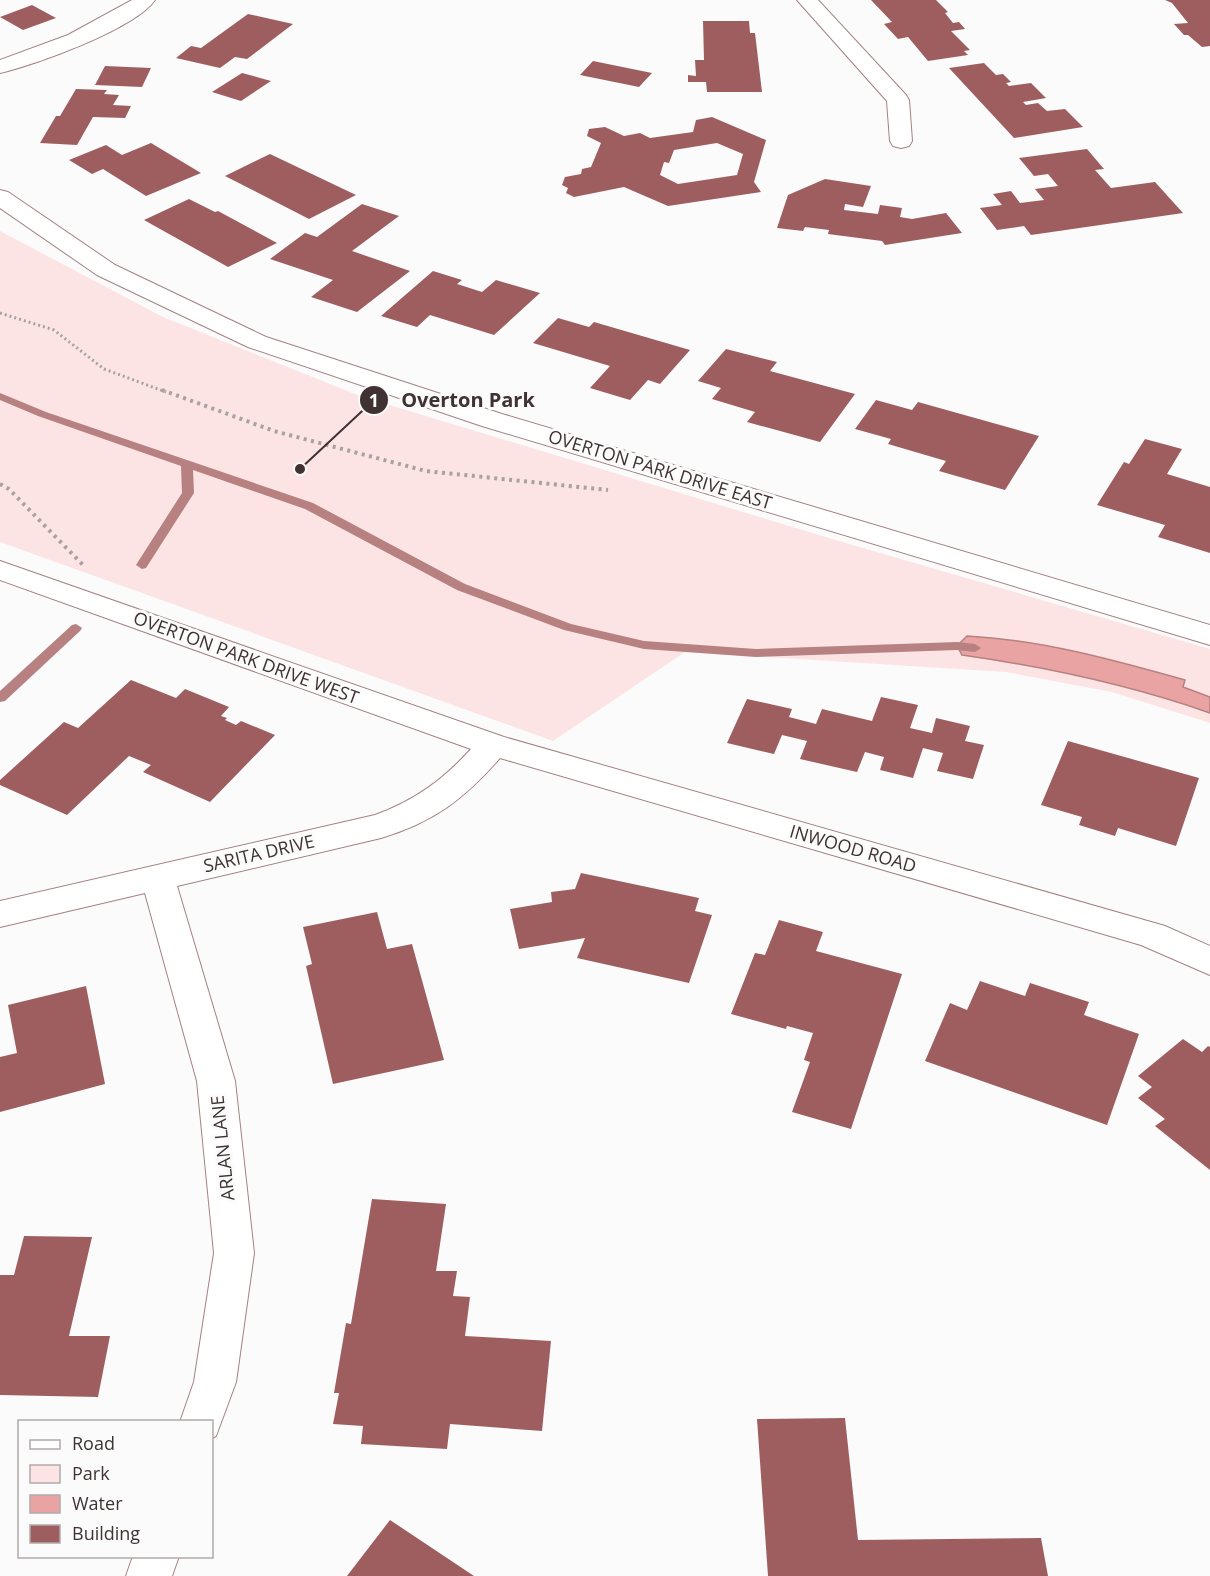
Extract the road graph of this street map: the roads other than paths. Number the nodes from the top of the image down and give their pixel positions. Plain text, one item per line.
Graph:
1 (145, 0) edge
2 (807, 0) edge
3 (0, 67) edge
4 (901, 141) dead end
5 (0, 197) edge
6 (0, 570) edge
7 (1210, 634) edge
8 (493, 745) junction
9 (158, 878) junction
10 (0, 914) edge
11 (1210, 961) edge
12 (202, 1420) edge
13 (156, 1558) edge
14 (149, 1576) edge

1 - 3 street
2 - 4 street
5 - 7 street, OVERTON PARK DRIVE EAST
6 - 8 street, OVERTON PARK DRIVE WEST
8 - 9 street, SARITA DRIVE
8 - 11 street, INWOOD ROAD
9 - 10 street, SARITA DRIVE
9 - 12 street, ARLAN LANE
13 - 14 street

